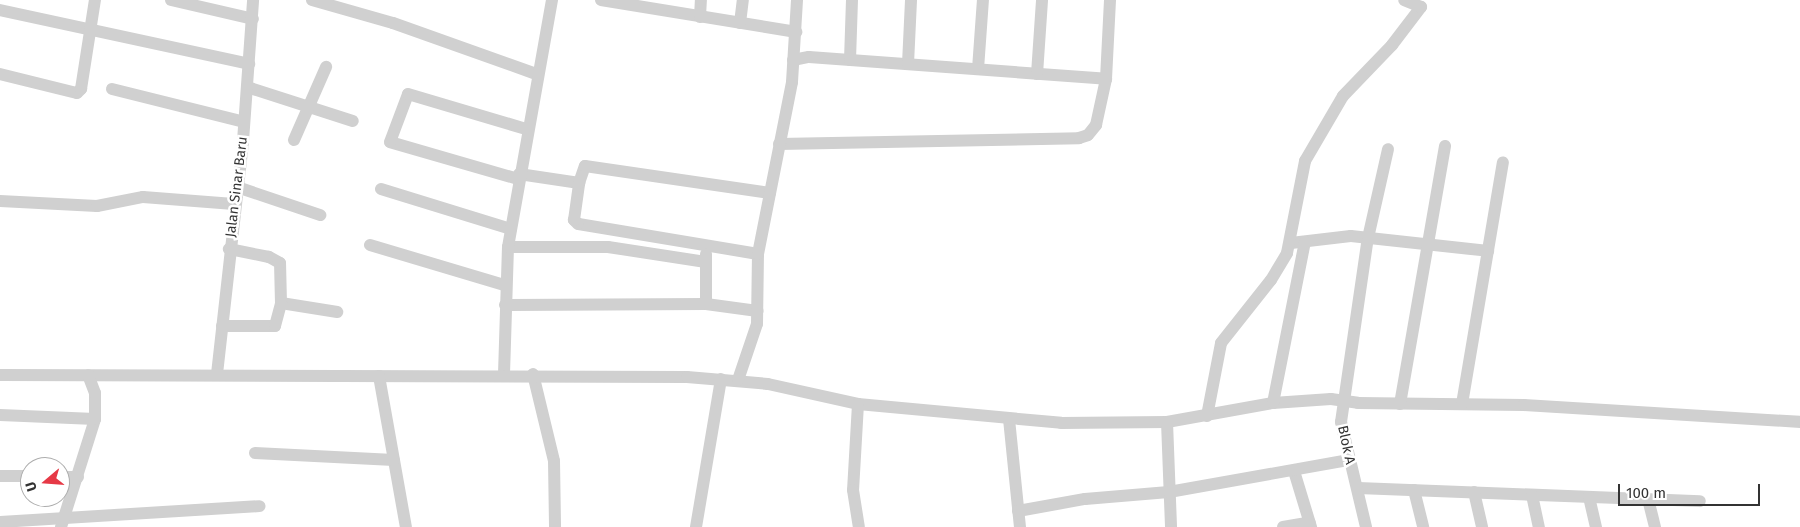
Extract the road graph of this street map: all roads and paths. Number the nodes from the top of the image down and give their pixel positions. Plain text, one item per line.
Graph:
1 (95, 0) edge
2 (171, 0) edge
3 (253, 0) edge
4 (312, 0) edge
5 (552, 0) edge
6 (601, 0) edge
7 (701, 0) edge
8 (743, 0) edge
9 (797, 0) edge
10 (852, 0) edge
11 (911, 0) edge
12 (983, 0) edge
13 (1042, 0) edge
14 (1110, 0) edge
15 (1404, 0) edge
16 (627, 1) edge
17 (0, 10) edge
18 (700, 17) junction
19 (253, 19) junction
20 (740, 23) junction
21 (88, 30) junction
22 (796, 32) junction
23 (793, 60) junction
24 (850, 60) junction
25 (249, 64) junction
26 (908, 64) junction
27 (326, 68) dead end
28 (978, 69) junction
29 (0, 74) edge
30 (536, 74) junction
31 (1037, 74) junction
32 (1106, 79) junction
33 (247, 87) junction
34 (112, 89) dead end
35 (310, 107) junction
36 (353, 121) dead end
37 (244, 122) junction
38 (526, 129) junction
39 (294, 140) dead end
40 (779, 144) junction
41 (1445, 146) dead end
42 (1388, 149) dead end
43 (1503, 162) dead end
44 (519, 176) junction
45 (579, 183) junction
46 (237, 187) junction
47 (381, 189) dead end
48 (770, 193) junction
49 (0, 201) edge
50 (234, 204) junction
51 (320, 215) dead end
52 (510, 229) junction
53 (1368, 238) junction
54 (1305, 242) junction
55 (1428, 242) junction
56 (1291, 243) junction
57 (706, 244) junction
58 (370, 245) dead end
59 (508, 247) junction
60 (229, 250) junction
61 (1488, 251) junction
62 (758, 254) junction
63 (706, 262) junction
64 (504, 284) junction
65 (281, 302) junction
66 (706, 304) junction
67 (505, 305) junction
68 (758, 311) junction
69 (337, 312) dead end
70 (222, 326) junction
71 (0, 374) edge
72 (217, 374) junction
73 (504, 374) junction
74 (534, 374) junction
75 (88, 375) junction
76 (379, 376) junction
77 (721, 379) junction
78 (738, 380) junction
79 (1342, 402) junction
80 (1273, 403) junction
81 (858, 404) junction
82 (1400, 404) junction
83 (1462, 404) junction
84 (0, 415) edge
85 (1207, 416) junction
86 (95, 419) junction
87 (1009, 419) junction
88 (1167, 422) junction
89 (1800, 422) edge
90 (255, 453) dead end
91 (394, 460) junction
92 (1349, 460) junction
93 (1294, 471) junction
94 (0, 476) edge
95 (20, 476) edge
96 (70, 477) edge
97 (78, 477) junction
98 (1358, 488) junction
99 (1414, 490) junction
100 (1169, 492) junction
101 (1474, 492) junction
102 (1532, 495) junction
103 (1589, 497) junction
104 (1648, 499) junction
105 (1700, 501) dead end
106 (260, 506) dead end
107 (1018, 512) junction
108 (0, 522) edge
109 (62, 522) edge
110 (1310, 524) edge
111 (406, 527) edge
112 (555, 527) edge
113 (696, 527) edge
114 (859, 527) edge
115 (1020, 527) edge
116 (1171, 527) edge
117 (1283, 527) edge
118 (1366, 527) edge
119 (1423, 527) edge
120 (1482, 527) edge
121 (1539, 527) edge
122 (1596, 527) edge
123 (1655, 527) edge

1 - 21 street
2 - 19 street
3 - 19 street, Jalan Sinar Baru
4 - 30 street
5 - 30 street
6 - 16 street
7 - 18 street
8 - 20 street
9 - 22 street
10 - 24 street
11 - 26 street
12 - 28 street
13 - 31 street
14 - 32 street
15 - 56 street
16 - 18 street
17 - 21 street
18 - 20 street
19 - 25 street, Jalan Sinar Baru
20 - 22 street
21 - 25 street
21 - 29 street
22 - 23 street
23 - 24 street
23 - 40 street
24 - 26 street
25 - 33 street, Jalan Sinar Baru
26 - 28 street
27 - 35 street
28 - 31 street
30 - 38 street
31 - 32 street
32 - 40 street
33 - 35 street
33 - 37 street, Jalan Sinar Baru
34 - 37 street
35 - 36 street
35 - 39 street
37 - 46 street, Jalan Sinar Baru
38 - 44 street
38 - 44 street
40 - 48 street
41 - 55 street
42 - 53 street, Blok A
43 - 61 street
44 - 45 street
44 - 52 street
45 - 48 street
45 - 57 street
46 - 50 street, Jalan Sinar Baru
46 - 51 street
47 - 52 street
48 - 62 street
49 - 50 street
50 - 60 street, Jalan Sinar Baru
52 - 59 street
53 - 54 street
53 - 55 street
53 - 79 street, Blok A
54 - 56 street
54 - 80 street
55 - 61 street
55 - 82 street
56 - 85 street
57 - 62 street
57 - 63 street
58 - 64 street
59 - 63 street
59 - 64 street
60 - 65 street
60 - 70 street, Jalan Sinar Baru
61 - 83 street
62 - 68 street
63 - 66 street
64 - 67 street
65 - 69 street
65 - 70 street
66 - 67 street
66 - 68 street
67 - 73 street
68 - 78 street
70 - 72 street, Jalan Sinar Baru
71 - 75 street
72 - 75 street
72 - 76 street
73 - 74 street
73 - 76 street
74 - 77 street
74 - 112 street
75 - 86 street
76 - 91 street
77 - 78 street
77 - 113 street
78 - 81 street
79 - 80 street
79 - 82 street
79 - 92 street, Blok A
80 - 85 street
81 - 87 street
81 - 114 street
82 - 83 street
83 - 89 street
84 - 86 street
85 - 88 street
86 - 97 street
87 - 88 street
87 - 107 street
88 - 100 street
90 - 91 street
91 - 111 street
92 - 93 street
92 - 98 street, Blok A
93 - 100 street
93 - 110 street
94 - 95 street
96 - 97 street
97 - 109 street
98 - 99 street
98 - 118 street, Blok A
99 - 101 street
99 - 119 street
100 - 107 street
100 - 116 street
101 - 102 street
101 - 120 street
102 - 103 street
102 - 121 street
103 - 104 street
103 - 122 street
104 - 105 street
104 - 123 street
106 - 109 street
107 - 115 street
108 - 109 street
110 - 117 street

